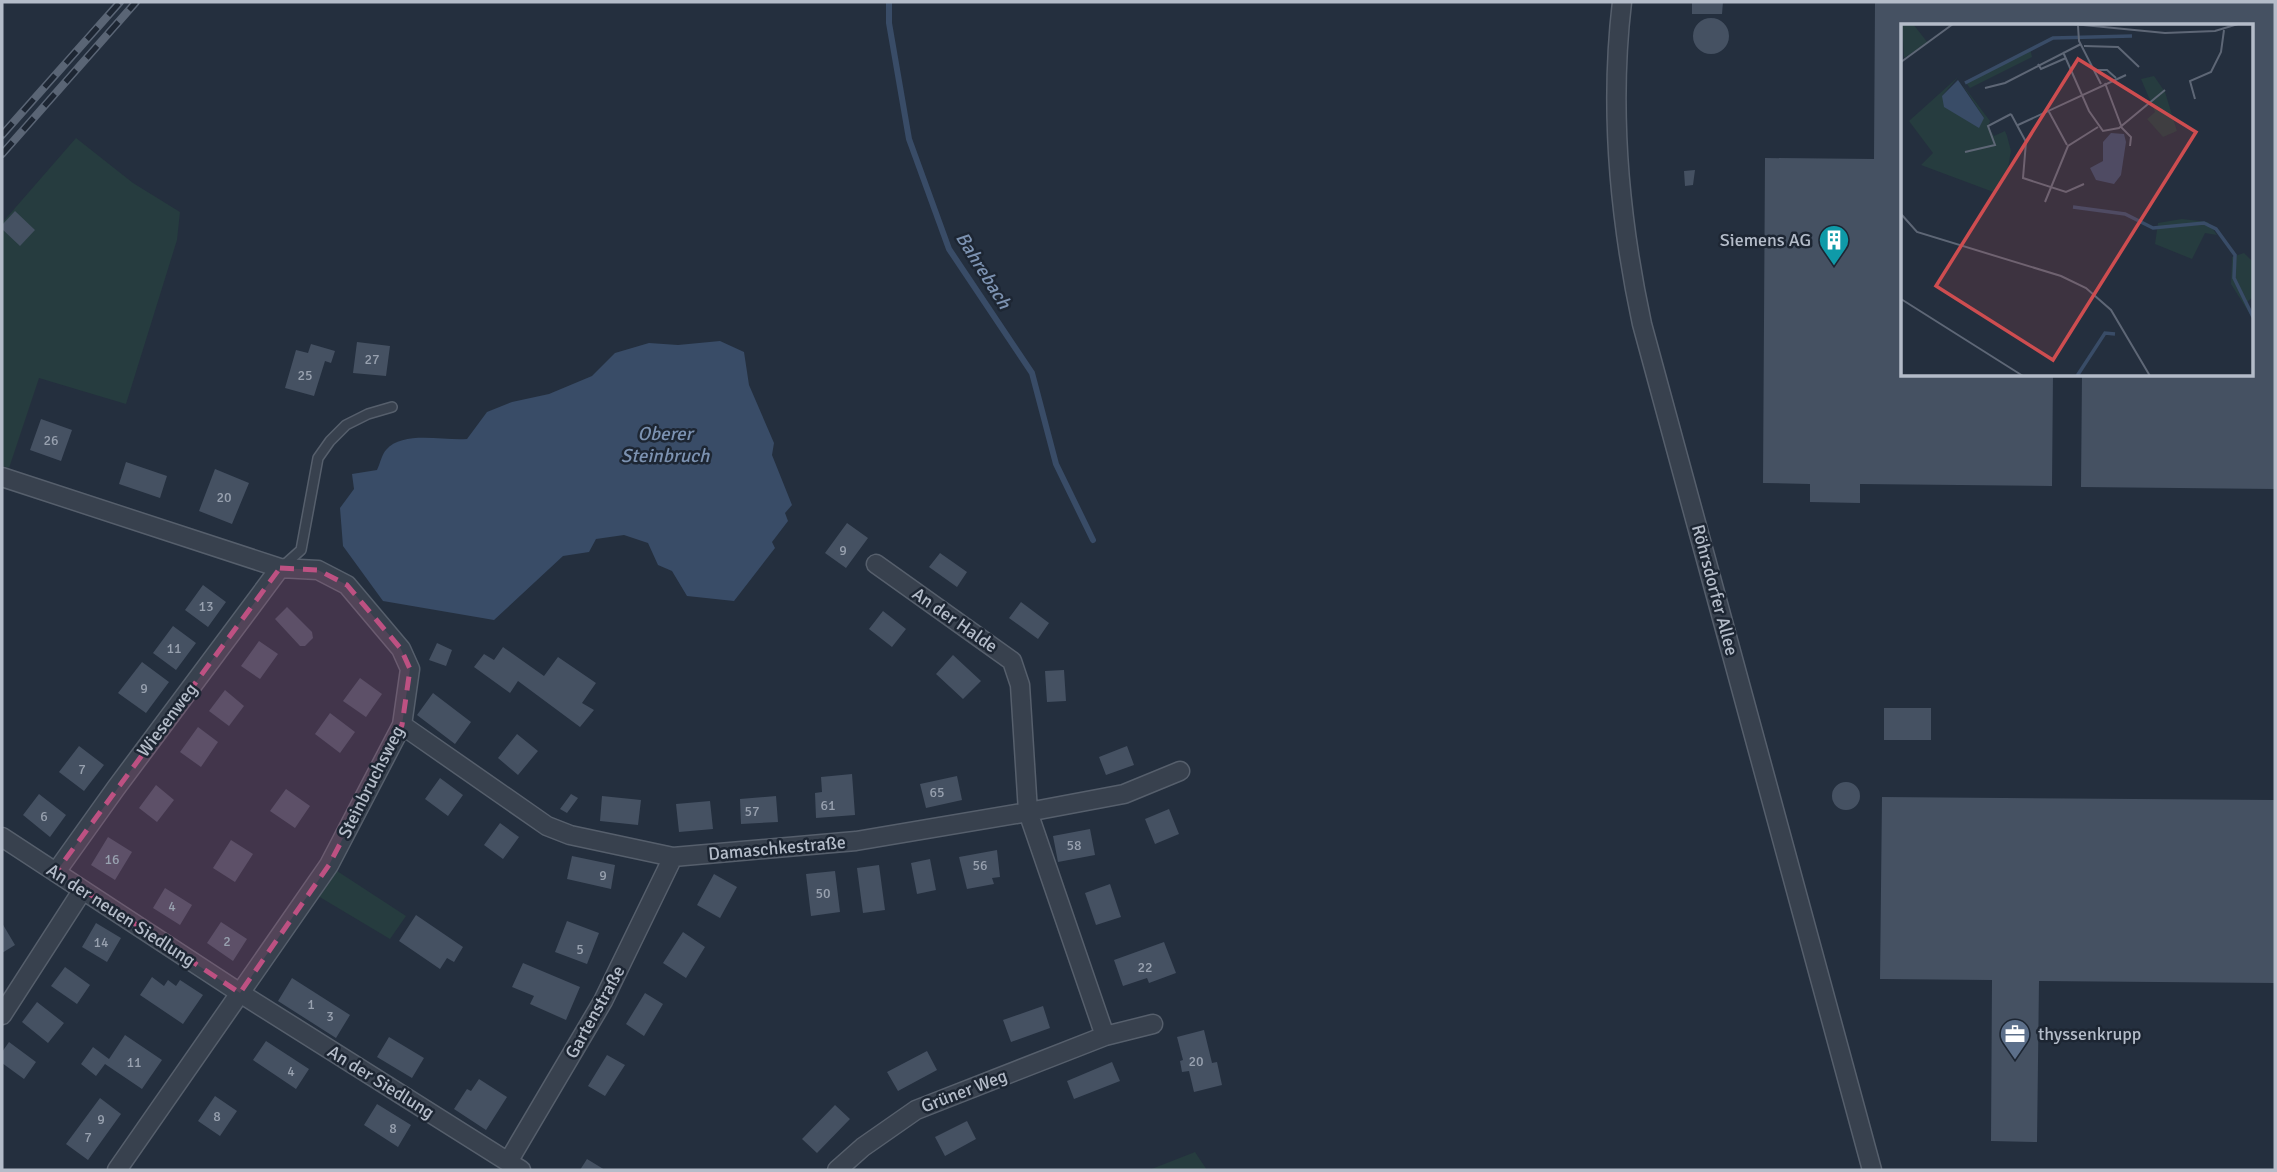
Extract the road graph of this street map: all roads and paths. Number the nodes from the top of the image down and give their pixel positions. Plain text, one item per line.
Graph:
1 (1622, 2) edge
2 (392, 407) dead end
3 (2, 477) edge
4 (876, 564) dead end
5 (280, 568) junction
6 (402, 725) junction
7 (1180, 771) dead end
8 (1028, 812) junction
9 (2, 837) edge
10 (673, 857) junction
11 (56, 872) junction
12 (82, 891) junction
13 (240, 993) junction
14 (4, 1008) edge
15 (1153, 1024) dead end
16 (1105, 1036) junction
17 (514, 1166) edge
18 (117, 1170) edge
19 (837, 1170) edge
20 (1871, 1170) edge

1 - 20 street, Röhrsdorfer Allee
2 - 5 lane
3 - 5 street, Steinbruchsweg
4 - 8 street, An der Halde
5 - 6 street, Steinbruchsweg
5 - 11 street, Wiesenweg
6 - 10 street, Damaschkestraße
6 - 13 street, Steinbruchsweg
7 - 8 street, Damaschkestraße
8 - 10 street, Damaschkestraße
8 - 16 street
9 - 11 street, An der neuen Siedlung
10 - 17 street, Gartenstraße
11 - 12 street, An der neuen Siedlung
12 - 13 street, An der neuen Siedlung
12 - 14 street
13 - 17 street, An der Siedlung
13 - 18 street, Steinbruchsweg
15 - 16 street, Grüner Weg
16 - 19 street, Grüner Weg

